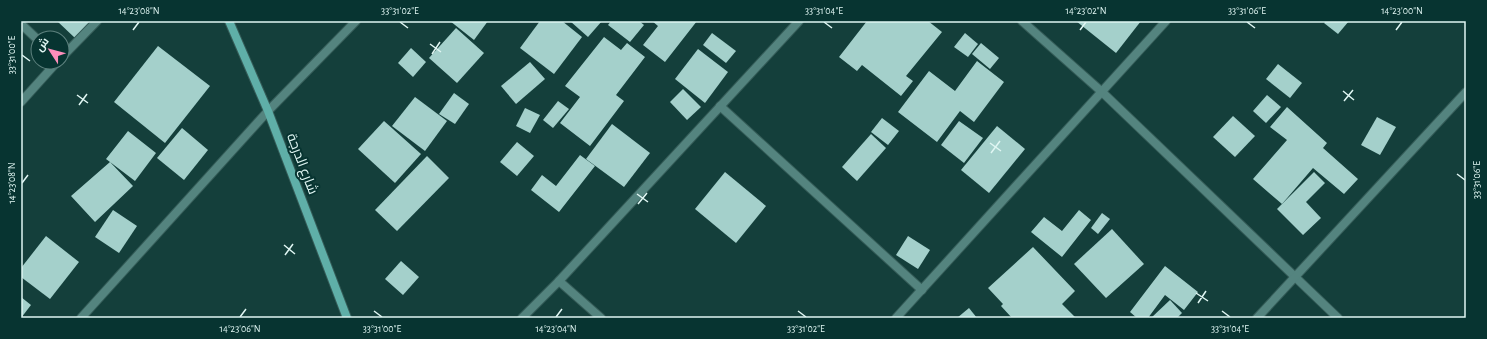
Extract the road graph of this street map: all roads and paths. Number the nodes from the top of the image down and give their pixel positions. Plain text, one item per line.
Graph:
1 (97, 21) edge
2 (229, 21) edge
3 (356, 21) edge
4 (799, 21) edge
5 (1022, 21) edge
6 (1166, 21) edge
7 (21, 24) edge
8 (30, 32) edge
9 (70, 49) edge
10 (50, 70) edge
11 (1102, 92) junction
12 (1466, 92) edge
13 (21, 102) edge
14 (720, 106) junction
15 (268, 111) junction
16 (1295, 277) junction
17 (559, 281) junction
18 (922, 290) junction
19 (81, 318) edge
20 (347, 318) edge
21 (522, 318) edge
22 (601, 318) edge
23 (896, 318) edge
24 (1257, 318) edge
25 (1338, 318) edge

1 - 9 street
2 - 15 street, شارع الدرجة
3 - 15 street
4 - 14 street
5 - 11 street
6 - 11 street
7 - 8 street
10 - 13 street
11 - 16 street
11 - 18 street
12 - 16 street
14 - 17 street
14 - 18 street
15 - 19 street
15 - 20 street, شارع الدرجة
16 - 24 street
16 - 25 street
17 - 21 street
17 - 22 street
18 - 23 street

